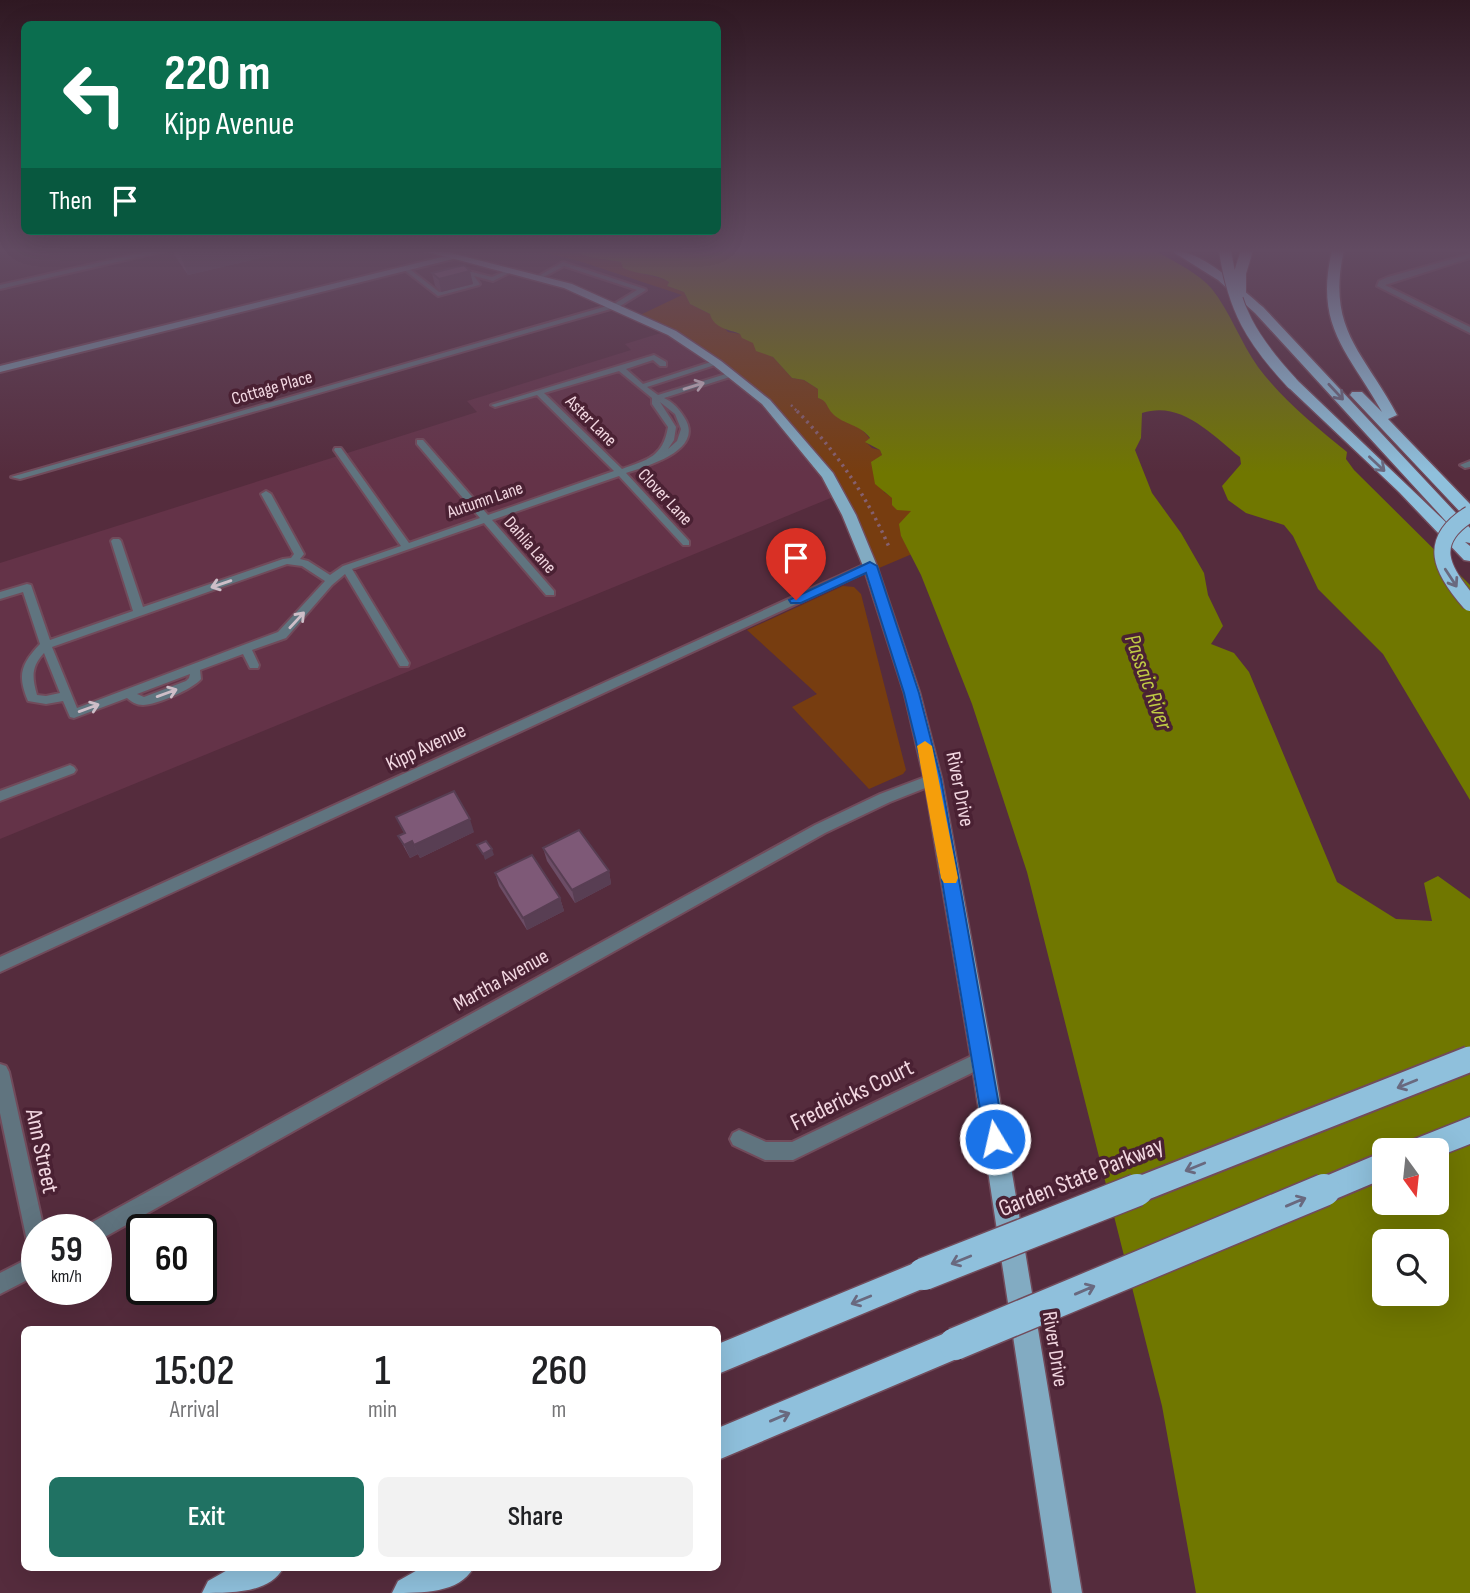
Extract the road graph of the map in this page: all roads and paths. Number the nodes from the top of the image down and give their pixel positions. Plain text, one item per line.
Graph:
1 (179, 324) edge
2 (553, 324) edge
3 (654, 324) edge
4 (1246, 324) edge
5 (1251, 324) edge
6 (1272, 324) edge
7 (1288, 324) edge
8 (1337, 324) edge
9 (717, 363) junction
10 (663, 364) dead end
11 (620, 368) junction
12 (0, 369) edge
13 (732, 375) junction
14 (1292, 383) junction
15 (643, 386) junction
16 (540, 392) junction
17 (656, 398) junction
18 (495, 405) dead end
19 (1398, 437) junction
20 (420, 442) dead end
21 (338, 450) dead end
22 (656, 460) junction
23 (621, 473) junction
24 (16, 477) dead end
25 (266, 494) dead end
26 (1470, 513) edge
27 (486, 518) junction
28 (1470, 538) edge
29 (116, 541) dead end
30 (686, 543) dead end
31 (406, 546) junction
32 (1470, 556) edge
33 (293, 562) junction
34 (870, 566) junction
35 (346, 568) junction
36 (330, 579) junction
37 (550, 593) dead end
38 (0, 596) edge
39 (1470, 603) edge
40 (139, 612) junction
41 (46, 645) junction
42 (247, 650) junction
43 (404, 663) dead end
44 (254, 665) dead end
45 (195, 669) joint
46 (129, 694) joint
47 (67, 696) junction
48 (70, 770) dead end
49 (933, 779) junction
50 (0, 796) edge
51 (0, 965) edge
52 (982, 1059) junction
53 (1470, 1059) edge
54 (0, 1072) edge
55 (1470, 1130) edge
56 (739, 1139) dead end
57 (1449, 1139) edge
58 (1372, 1171) edge
59 (31, 1214) edge
60 (112, 1222) edge
61 (21, 1273) edge
62 (0, 1284) edge
63 (721, 1358) edge
64 (721, 1443) edge
65 (260, 1571) edge
66 (450, 1571) edge
67 (220, 1593) edge
68 (410, 1593) edge
69 (1067, 1593) edge

1 - 12 street
2 - 24 street, Cottage Place
3 - 9 main road, River Drive
4 - 14 highway, bridge
5 - 14 highway, bridge
6 -> 28 highway
7 - 19 highway
8 - 19 highway
9 - 13 main road, River Drive
9 - 15 lane
10 - 11 lane
11 - 15 lane, Autumn Lane
11 - 16 lane
17 -> 13 lane
13 - 34 main road, River Drive
14 -> 32 highway
15 - 17 lane, Autumn Lane
16 - 18 lane
16 - 23 lane, Aster Lane
17 - 22 lane, Autumn Lane
17 - 22 lane, Autumn Lane
19 - 26 highway
20 - 27 lane, Dahlia Lane
21 - 31 lane
22 - 23 lane, Autumn Lane
23 - 27 lane, Autumn Lane
23 - 30 lane, Clover Lane
25 - 33 lane
26 -> 39 highway, bridge
27 - 31 lane, Autumn Lane
27 - 37 lane, Dahlia Lane
29 - 40 lane
31 - 35 lane, Autumn Lane
33 - 36 lane
33 -> 40 lane
34 - 49 main road, River Drive
34 - 51 street, Kipp Avenue
35 - 36 lane, Autumn Lane
35 - 43 lane
42 -> 36 lane, Autumn Lane
38 - 41 lane
40 - 41 lane
41 - 47 lane
41 - 47 lane
42 - 44 lane
42 - 45 lane, Autumn Lane
46 -> 45 lane
47 -> 46 lane
48 - 50 lane
49 - 52 main road, River Drive
49 - 60 street, Martha Avenue
52 - 56 street, Fredericks Court
52 - 69 main road, River Drive
53 -> 63 highway, Garden State Parkway, bridge
54 - 59 street, Ann Street
55 - 57 highway
64 -> 58 highway, bridge
61 - 62 street
65 - 67 highway
66 - 68 highway

